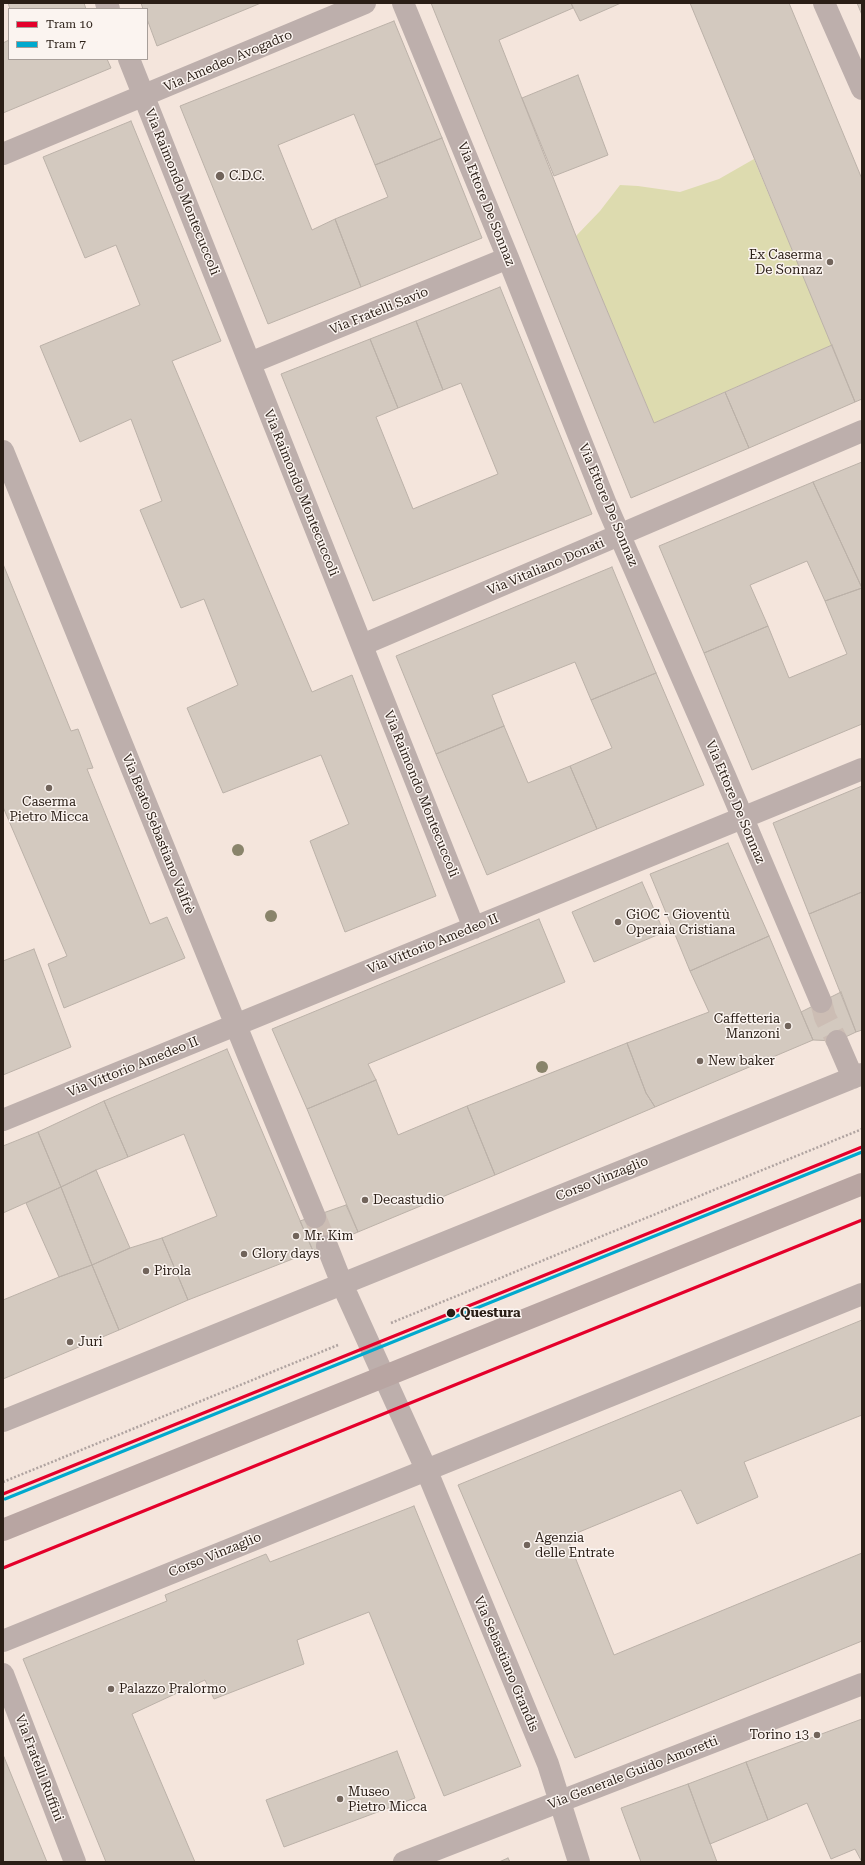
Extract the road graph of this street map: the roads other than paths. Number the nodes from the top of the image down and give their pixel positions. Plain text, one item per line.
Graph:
1 (365, 3) edge
2 (403, 3) edge
3 (824, 3) edge
4 (129, 60) edge
5 (862, 89) edge
6 (144, 97) junction
7 (3, 154) edge
8 (508, 258) junction
9 (250, 363) junction
10 (862, 431) edge
11 (3, 451) edge
12 (620, 535) junction
13 (362, 646) junction
14 (862, 769) edge
15 (742, 818) junction
16 (474, 928) junction
17 (821, 1002) tunnel mouth
18 (236, 1025) junction
19 (837, 1041) tunnel mouth
20 (858, 1076) edge
21 (3, 1120) edge
22 (862, 1184) edge
23 (315, 1217) tunnel mouth
24 (327, 1246) tunnel mouth
25 (342, 1284) junction
26 (862, 1294) edge
27 (384, 1377) junction
28 (3, 1421) edge
29 (426, 1470) junction
30 (3, 1530) edge
31 (3, 1641) edge
32 (3, 1674) edge
33 (862, 1684) edge
34 (560, 1801) junction
35 (75, 1862) edge
36 (404, 1862) edge
37 (579, 1862) edge

1 - 6 street, Via Amedeo Avogadro
2 - 8 street, Via Ettore De Sonnaz
3 - 5 street
4 - 6 street, Via Raimondo Montecuccoli
6 - 7 street, Via Amedeo Avogadro
6 - 9 street, Via Raimondo Montecuccoli
8 - 9 street, Via Fratelli Savio
8 - 12 street, Via Ettore De Sonnaz
9 - 13 street, Via Raimondo Montecuccoli
10 - 12 street, Via Vitaliano Donati
11 - 18 street, Via Beato Sebastiano Valfrè
12 - 13 street, Via Vitaliano Donati
12 - 15 street, Via Ettore De Sonnaz
13 - 16 street, Via Raimondo Montecuccoli
14 - 15 street, Via Vittorio Amedeo II
15 - 16 street, Via Vittorio Amedeo II
15 - 17 street, Via Ettore De Sonnaz
16 - 18 street, Via Vittorio Amedeo II
18 - 21 street, Via Vittorio Amedeo II
18 - 23 street, Via Beato Sebastiano Valfrè
19 - 20 street
20 - 25 street, Corso Vinzaglio
22 - 27 main road
24 - 25 street
25 - 27 street
25 - 28 street, Corso Vinzaglio
26 - 29 street, Corso Vinzaglio
27 - 29 street
27 - 30 main road
29 - 31 street, Corso Vinzaglio
29 - 34 street, Via Sebastiano Grandis
32 - 35 street, Via Fratelli Ruffini
33 - 34 street, Via Generale Guido Amoretti
34 - 36 street, Via Generale Guido Amoretti
34 - 37 street, Via Sebastiano Grandis

